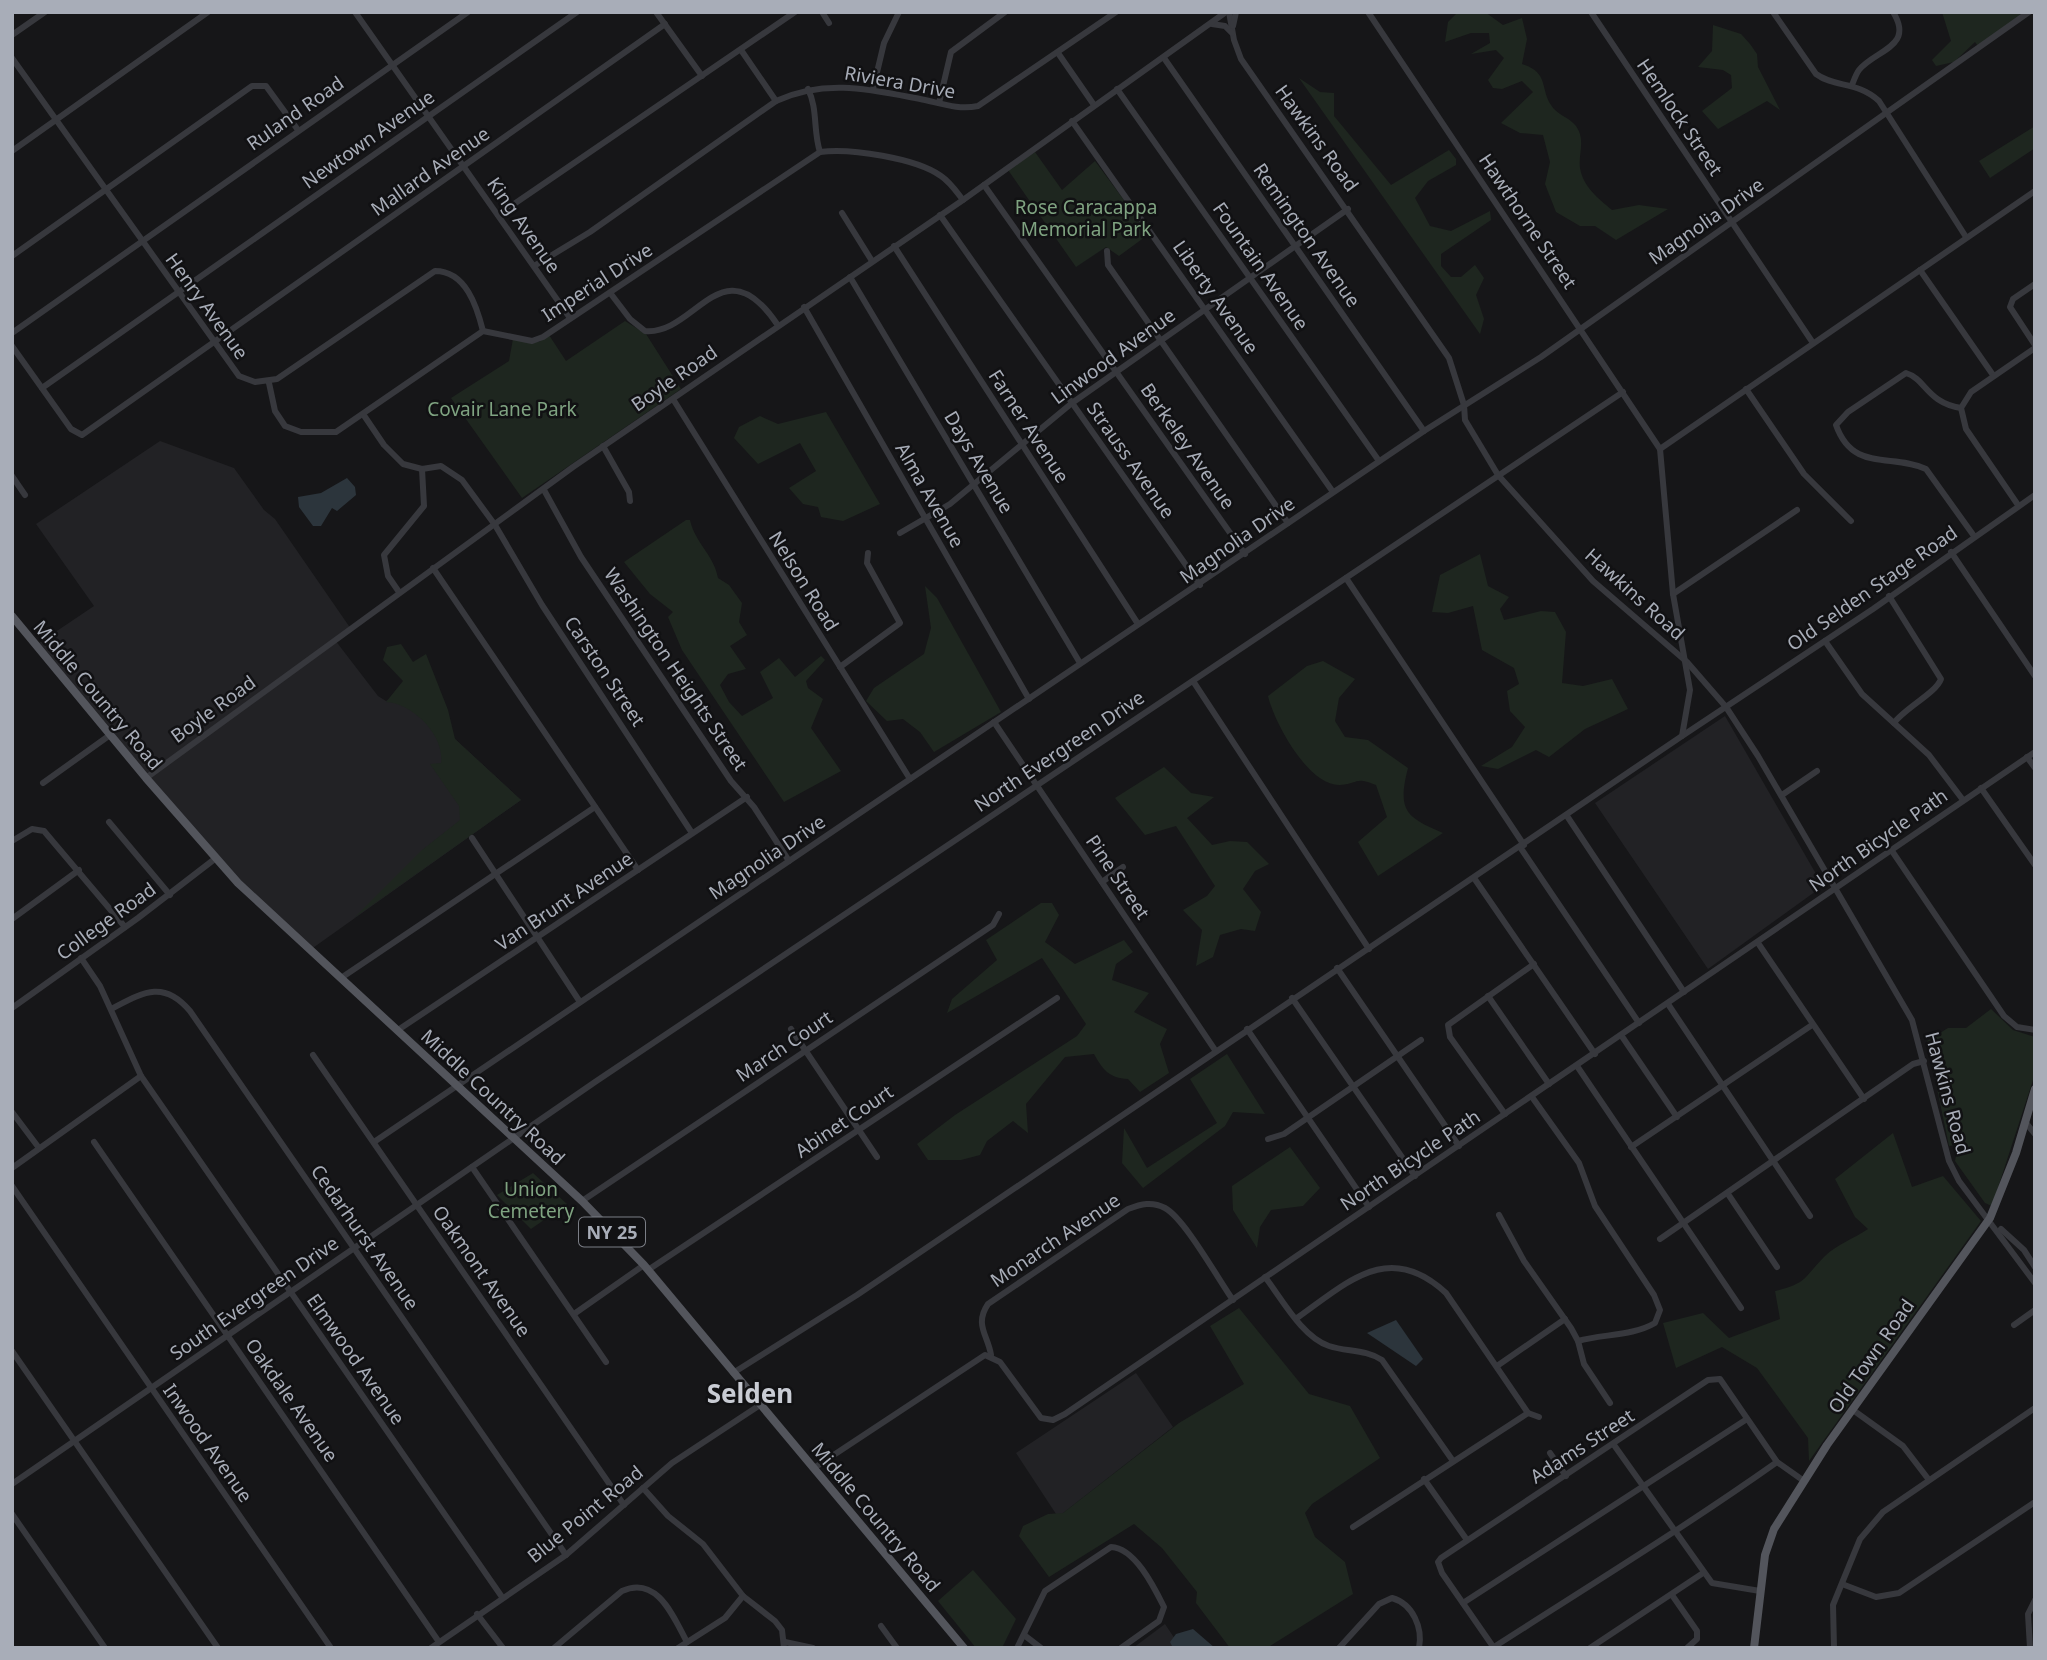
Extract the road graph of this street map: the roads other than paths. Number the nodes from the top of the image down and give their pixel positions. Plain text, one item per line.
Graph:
1 (45, 12) edge
2 (208, 12) edge
3 (355, 12) edge
4 (468, 12) edge
5 (577, 12) edge
6 (656, 12) edge
7 (795, 12) edge
8 (822, 12) edge
9 (899, 12) edge
10 (1005, 12) edge
11 (1116, 12) edge
12 (1227, 12) edge
13 (1236, 12) edge
14 (1368, 12) edge
15 (1591, 12) edge
16 (1773, 12) edge
17 (1893, 12) edge
18 (2029, 12) edge
19 (829, 23) dead end
20 (665, 24) junction
21 (1210, 24) junction
22 (1232, 34) junction
23 (12, 35) edge
24 (741, 50) junction
25 (1058, 54) junction
26 (12, 58) edge
27 (1164, 58) junction
28 (392, 65) junction
29 (702, 75) junction
30 (1852, 85) junction
31 (808, 89) junction
32 (873, 89) junction
33 (1117, 89) junction
34 (776, 101) junction
35 (939, 103) junction
36 (1094, 104) junction
37 (1886, 114) junction
38 (428, 117) junction
39 (56, 120) junction
40 (1072, 121) junction
41 (298, 130) junction
42 (12, 151) edge
43 (820, 152) junction
44 (464, 167) junction
45 (984, 185) junction
46 (105, 191) junction
47 (2035, 191) edge
48 (963, 200) junction
49 (1348, 209) junction
50 (842, 213) dead end
51 (498, 215) junction
52 (940, 215) junction
53 (1732, 222) junction
54 (1966, 237) junction
55 (142, 242) junction
56 (894, 246) junction
57 (1296, 246) junction
58 (1107, 251) dead end
59 (12, 256) edge
60 (443, 261) dead end
61 (872, 261) junction
62 (534, 266) junction
63 (1920, 270) junction
64 (443, 271) junction
65 (850, 277) junction
66 (1250, 278) junction
67 (2035, 284) edge
68 (178, 293) junction
69 (611, 294) junction
70 (804, 307) junction
71 (1205, 309) junction
72 (570, 318) junction
73 (777, 324) junction
74 (1581, 328) junction
75 (483, 331) junction
76 (12, 333) edge
77 (1161, 341) junction
78 (213, 343) junction
79 (1813, 343) junction
80 (12, 346) edge
81 (2035, 346) edge
82 (1116, 372) junction
83 (1993, 375) junction
84 (269, 383) junction
85 (42, 388) junction
86 (1459, 388) junction
87 (1746, 389) junction
88 (1623, 392) junction
89 (1479, 396) junction
90 (673, 399) junction
91 (1072, 403) junction
92 (1464, 405) junction
93 (1961, 408) junction
94 (363, 414) junction
95 (1424, 431) junction
96 (1023, 445) junction
97 (603, 446) junction
98 (1660, 449) junction
99 (443, 455) dead end
100 (1379, 461) junction
101 (441, 466) junction
102 (422, 469) junction
103 (1498, 475) junction
104 (12, 476) edge
105 (974, 484) junction
106 (544, 490) junction
107 (1333, 492) junction
108 (25, 495) dead end
109 (2035, 495) edge
110 (630, 501) dead end
111 (2018, 505) junction
112 (1797, 510) dead end
113 (925, 518) junction
114 (1851, 522) dead end
115 (1288, 523) junction
116 (495, 525) junction
117 (900, 533) dead end
118 (1974, 536) junction
119 (1951, 552) junction
120 (868, 553) dead end
121 (1245, 554) junction
122 (433, 568) junction
123 (1346, 578) junction
124 (1200, 585) junction
125 (399, 592) junction
126 (1673, 594) junction
127 (1889, 596) junction
128 (12, 616) edge
129 (1139, 624) junction
130 (1825, 641) junction
131 (1687, 662) junction
132 (1080, 663) junction
133 (840, 667) junction
134 (2035, 676) edge
135 (1193, 681) junction
136 (1029, 699) junction
137 (1726, 707) junction
138 (994, 722) junction
139 (1894, 723) junction
140 (110, 735) junction
141 (1682, 736) junction
142 (2035, 751) edge
143 (2027, 757) junction
144 (2035, 768) edge
145 (1817, 771) dead end
146 (146, 778) junction
147 (910, 779) junction
148 (43, 783) dead end
149 (1037, 784) junction
150 (1981, 788) junction
151 (1782, 795) junction
152 (747, 797) junction
153 (1963, 800) junction
154 (595, 807) junction
155 (1567, 816) junction
156 (109, 822) dead end
157 (692, 833) junction
158 (472, 838) dead end
159 (12, 841) edge
160 (1522, 846) junction
161 (1892, 851) junction
162 (216, 858) junction
163 (789, 861) junction
164 (2035, 865) edge
165 (1123, 867) dead end
166 (79, 870) junction
167 (638, 870) junction
168 (496, 873) junction
169 (1474, 878) junction
170 (1102, 882) junction
171 (1836, 888) junction
172 (170, 895) junction
173 (999, 914) dead end
174 (12, 919) edge
175 (125, 927) junction
176 (538, 937) junction
177 (1758, 943) junction
178 (1369, 949) junction
179 (81, 958) junction
180 (1534, 964) junction
181 (1337, 968) junction
182 (341, 978) junction
183 (1684, 992) junction
184 (1488, 996) junction
185 (1057, 998) dead end
186 (1292, 998) junction
187 (580, 1002) junction
188 (1668, 1004) junction
189 (12, 1008) edge
190 (110, 1009) junction
191 (1639, 1023) junction
192 (1812, 1025) junction
193 (791, 1028) dead end
194 (1247, 1029) junction
195 (398, 1030) junction
196 (2035, 1030) edge
197 (1622, 1035) junction
198 (1421, 1040) dead end
199 (1215, 1050) junction
200 (805, 1051) junction
201 (1595, 1054) junction
202 (313, 1055) dead end
203 (1398, 1056) junction
204 (1924, 1060) junction
205 (1577, 1066) junction
206 (141, 1076) junction
207 (1549, 1084) junction
208 (456, 1085) junction
209 (1721, 1086) junction
210 (1353, 1087) junction
211 (2035, 1090) edge
212 (1532, 1097) junction
213 (1864, 1099) junction
214 (12, 1112) edge
215 (1505, 1114) junction
216 (1676, 1117) junction
217 (1308, 1118) junction
218 (2026, 1123) junction
219 (859, 1129) junction
220 (2035, 1134) edge
221 (514, 1138) junction
222 (1268, 1139) dead end
223 (94, 1142) dead end
224 (374, 1142) junction
225 (1459, 1146) junction
226 (1631, 1147) junction
227 (39, 1148) junction
228 (877, 1157) dead end
229 (1774, 1161) junction
230 (472, 1167) junction
231 (12, 1168) edge
232 (1415, 1176) junction
233 (12, 1186) edge
234 (1727, 1194) junction
235 (582, 1201) junction
236 (417, 1205) junction
237 (1369, 1207) junction
238 (1499, 1215) dead end
239 (1810, 1216) dead end
240 (1990, 1218) junction
241 (1683, 1224) junction
242 (1660, 1239) dead end
243 (354, 1248) junction
244 (2035, 1266) edge
245 (1777, 1267) dead end
246 (646, 1268) junction
247 (1265, 1278) junction
248 (2035, 1283) edge
249 (291, 1292) junction
250 (1233, 1300) junction
251 (1741, 1308) dead end
252 (2035, 1310) edge
253 (574, 1314) junction
254 (1297, 1318) junction
255 (1565, 1319) junction
256 (2014, 1325) dead end
257 (229, 1336) junction
258 (1578, 1341) junction
259 (12, 1351) edge
260 (991, 1355) junction
261 (606, 1362) dead end
262 (1497, 1366) junction
263 (733, 1373) junction
264 (151, 1388) junction
265 (1610, 1403) dead end
266 (760, 1405) junction
267 (1853, 1410) junction
268 (2034, 1410) edge
269 (1528, 1413) junction
270 (1539, 1417) dead end
271 (1747, 1419) junction
272 (74, 1441) junction
273 (1614, 1445) junction
274 (1550, 1453) dead end
275 (1453, 1461) junction
276 (1777, 1462) junction
277 (814, 1468) junction
278 (1566, 1476) junction
279 (1424, 1479) junction
280 (1929, 1480) junction
281 (1804, 1481) junction
282 (12, 1485) edge
283 (1644, 1487) junction
284 (643, 1488) junction
285 (2035, 1502) edge
286 (624, 1505) junction
287 (12, 1514) edge
288 (1353, 1527) dead end
289 (1677, 1533) junction
290 (1467, 1540) junction
291 (566, 1555) junction
292 (1703, 1573) junction
293 (1842, 1584) junction
294 (1760, 1591) junction
295 (1672, 1595) junction
296 (743, 1596) junction
297 (502, 1597) junction
298 (2035, 1600) edge
299 (1463, 1603) junction
300 (477, 1614) junction
301 (881, 1626) dead end
302 (1024, 1635) junction
303 (439, 1642) junction
304 (687, 1642) junction
305 (784, 1645) edge
306 (105, 1648) edge
307 (218, 1648) edge
308 (331, 1648) edge
309 (431, 1648) edge
310 (503, 1648) edge
311 (555, 1648) edge
312 (678, 1648) edge
313 (813, 1648) edge
314 (897, 1648) edge
315 (964, 1648) edge
316 (1017, 1648) edge
317 (1041, 1648) edge
318 (1121, 1648) edge
319 (1339, 1648) edge
320 (1419, 1648) edge
321 (1494, 1648) edge
322 (1590, 1648) edge
323 (1687, 1648) edge
324 (1754, 1648) edge
325 (1834, 1648) edge
326 (2030, 1648) edge

1 - 23 street
2 - 39 street
3 - 28 street, King Avenue
4 - 28 street, Ruland Road
5 - 38 street, Newtown Avenue
6 - 20 street
7 - 24 street
8 - 19 street
9 - 32 street
10 - 35 street
11 - 25 street, Riviera Drive
12 - 21 street, Boyle Road
12 - 22 street, Hawkins Road
13 - 22 street
14 - 74 street, Hawthorne Street
15 - 53 street, Hemlock Street
16 - 30 street
17 - 30 street
18 - 37 street, Magnolia Drive
20 - 29 street
20 - 44 street, Mallard Avenue
21 - 22 street
21 - 27 street, Boyle Road
22 - 49 street, Hawkins Road
24 - 29 street
24 - 34 street
25 - 35 street, Riviera Drive
25 - 36 street
26 - 39 street, Henry Avenue
27 - 33 street, Boyle Road
27 - 57 street, Remington Avenue
28 - 38 street, King Avenue
28 - 41 street, Ruland Road
29 - 51 street
30 - 37 street
31 - 32 street, Riviera Drive
31 - 34 street, Riviera Drive
31 - 43 street
32 - 35 street, Riviera Drive
33 - 36 street, Boyle Road
33 - 66 street, Fountain Avenue
34 - 62 street, Riviera Drive
36 - 40 street, Boyle Road
37 - 53 street, Magnolia Drive
37 - 54 street
38 - 44 street, King Avenue
38 - 68 street, Newtown Avenue
39 - 42 street
39 - 46 street, Henry Avenue
40 - 45 street, Boyle Road
40 - 71 street, Liberty Avenue
41 - 46 street
41 - 55 street, Ruland Road
43 - 48 street
43 - 69 street, Imperial Drive
44 - 51 street, King Avenue
44 - 78 street, Mallard Avenue
45 - 48 street, Boyle Road
45 - 82 street, Berkeley Avenue
46 - 55 street, Henry Avenue
46 - 59 street
47 - 54 street
48 - 52 street, Boyle Road
49 - 57 street, Linwood Avenue
49 - 86 street, Hawkins Road
50 - 61 street
51 - 62 street, King Avenue
52 - 56 street, Boyle Road
52 - 91 street, Strauss Avenue
53 - 74 street, Magnolia Drive
53 - 79 street, Hemlock Street
54 - 63 street
55 - 68 street, Henry Avenue
55 - 76 street, Ruland Road
56 - 61 street, Boyle Road
56 - 96 street, Farner Avenue
57 - 66 street, Linwood Avenue
57 - 95 street, Remington Avenue
58 - 77 street
60 - 64 street
61 - 65 street, Boyle Road
62 - 72 street, King Avenue
63 - 79 street
63 - 83 street
64 - 75 street
64 - 84 street
65 - 70 street, Boyle Road
65 - 105 street, Days Avenue
66 - 71 street, Linwood Avenue
66 - 100 street, Fountain Avenue
67 - 81 street
68 - 78 street, Henry Avenue
68 - 85 street, Newtown Avenue
69 - 72 street, Imperial Drive
69 - 73 street
70 - 73 street, Boyle Road
70 - 113 street, Alma Avenue
71 - 77 street, Linwood Avenue
71 - 107 street, Liberty Avenue
72 - 75 street, Imperial Drive
73 - 90 street, Boyle Road
74 - 88 street, Hawthorne Street
74 - 89 street, Magnolia Drive
75 - 94 street
77 - 82 street, Linwood Avenue
77 - 115 street
78 - 84 street, Henry Avenue
78 - 85 street, Mallard Avenue
79 - 87 street
80 - 85 street
81 - 83 street
82 - 91 street, Linwood Avenue
82 - 121 street, Berkeley Avenue
83 - 93 street
84 - 94 street
86 - 89 street
86 - 92 street, Hawkins Road
87 - 98 street
87 - 114 street
88 - 98 street, Hawthorne Street
88 - 103 street, North Evergreen Drive
89 - 92 street, Magnolia Drive
90 - 97 street, Boyle Road
90 - 133 street, Nelson Road
91 - 96 street, Linwood Avenue
91 - 124 street, Strauss Avenue
92 - 95 street, Magnolia Drive
92 - 103 street, Hawkins Road
93 - 111 street
93 - 118 street
94 - 102 street
95 - 100 street, Magnolia Drive
96 - 105 street, Linwood Avenue
96 - 129 street, Farner Avenue
97 - 106 street, Boyle Road
97 - 110 street
98 - 126 street
99 - 101 street
100 - 107 street, Magnolia Drive
101 - 102 street
101 - 116 street, Carston Street
102 - 125 street
103 - 123 street, North Evergreen Drive
103 - 131 street, Hawkins Road
104 - 108 street
105 - 113 street, Linwood Avenue
105 - 132 street, Days Avenue
106 - 116 street, Boyle Road
106 - 152 street, Washington Heights Street
107 - 115 street, Magnolia Drive
109 - 111 street, Old Selden Stage Road
111 - 118 street, Old Selden Stage Road
112 - 126 street
113 - 117 street, Linwood Avenue
113 - 136 street, Alma Avenue
115 - 121 street, Magnolia Drive
116 - 122 street, Boyle Road
116 - 157 street, Carston Street
118 - 119 street, Old Selden Stage Road
119 - 127 street, Old Selden Stage Road
119 - 134 street
120 - 133 street
121 - 124 street, Magnolia Drive
122 - 125 street, Boyle Road
122 - 154 street
123 - 135 street, North Evergreen Drive
123 - 160 street
124 - 129 street, Magnolia Drive
125 - 146 street, Boyle Road
126 - 131 street
127 - 130 street, Old Selden Stage Road
127 - 139 street
128 - 140 main road, Middle Country Road / NY 25
129 - 132 street, Magnolia Drive
130 - 137 street, Old Selden Stage Road
130 - 139 street
131 - 137 street, Hawkins Road
131 - 141 street
132 - 136 street, Magnolia Drive
133 - 147 street, Nelson Road
135 - 149 street, North Evergreen Drive
135 - 178 street
136 - 138 street, Magnolia Drive
137 - 141 street, Old Selden Stage Road
137 - 151 street, Hawkins Road
138 - 147 street, Magnolia Drive
138 - 149 street, Pine Street
139 - 153 street
140 - 146 main road, Middle Country Road / NY 25
140 - 148 street
141 - 155 street, Old Selden Stage Road
142 - 143 street, North Bicycle Path
143 - 144 street
143 - 150 street, North Bicycle Path
145 - 151 street
146 - 162 main road, Middle Country Road / NY 25
147 - 163 street, Magnolia Drive
149 - 170 street, Pine Street
149 - 221 street, North Evergreen Drive
150 - 153 street, North Bicycle Path
150 - 164 street
151 - 171 street, Hawkins Road
152 - 157 street, Van Brunt Avenue
152 - 163 street, Washington Heights Street
153 - 161 street, North Bicycle Path
154 - 167 street
154 - 168 street
155 - 160 street, Old Selden Stage Road
155 - 183 street
156 - 172 street
157 - 167 street, Van Brunt Avenue
158 - 168 street
159 - 166 street
160 - 169 street, Old Selden Stage Road
160 - 191 street
161 - 171 street, North Bicycle Path
161 - 196 street
162 - 172 street, College Road
162 - 182 main road, Middle Country Road / NY 25
163 - 187 street, Magnolia Drive
165 - 170 street
166 - 174 street
166 - 175 street
167 - 176 street, Van Brunt Avenue
168 - 176 street
168 - 182 street
169 - 178 street, Old Selden Stage Road
169 - 180 street
170 - 199 street, Pine Street
171 - 177 street, North Bicycle Path
171 - 204 street, Hawkins Road
172 - 175 street, College Road
173 - 200 street, March Court
175 - 179 street, College Road
176 - 187 street
176 - 195 street, Van Brunt Avenue
177 - 183 street, North Bicycle Path
177 - 192 street
178 - 181 street, Old Selden Stage Road
179 - 189 street, College Road
179 - 190 street, Elmwood Avenue
180 - 184 street
180 - 201 street
181 - 186 street, Old Selden Stage Road
181 - 203 street
182 - 195 main road, Middle Country Road / NY 25
183 - 188 street, North Bicycle Path
184 - 207 street
184 - 215 street
185 - 219 street, Abinet Court
186 - 194 street, Old Selden Stage Road
186 - 210 street
187 - 208 street, Magnolia Drive
188 - 191 street, North Bicycle Path
188 - 209 street
190 - 206 street, Elmwood Avenue
190 - 243 street, Cedarhurst Avenue
191 - 197 street, North Bicycle Path
192 - 209 street
192 - 213 street
193 - 200 street
194 - 199 street, Old Selden Stage Road
194 - 217 street
195 - 208 main road, Middle Country Road / NY 25
197 - 201 street, North Bicycle Path
197 - 216 street
198 - 203 street
199 - 263 street, Old Selden Stage Road
200 - 219 street
200 - 235 street, March Court
201 - 205 street, North Bicycle Path
202 - 224 street, Oakmont Avenue
203 - 210 street
203 - 225 street
204 - 213 street
204 - 240 street, Hawkins Road
205 - 207 street, North Bicycle Path
205 - 226 street
206 - 227 street
206 - 249 street, Elmwood Avenue
207 - 212 street, North Bicycle Path
208 - 221 main road, Middle Country Road / NY 25
208 - 224 street, Magnolia Drive
209 - 216 street
209 - 229 street
210 - 217 street
210 - 232 street
211 - 218 main road, Old Town Road
212 - 215 street, North Bicycle Path
212 - 258 street
213 - 229 street
214 - 227 street
215 - 225 street, North Bicycle Path
216 - 226 street
217 - 222 street
217 - 237 street
218 - 220 street
218 - 240 main road, Old Town Road
219 - 228 street
219 - 246 street, Abinet Court
221 - 230 street, South Evergreen Drive
221 - 235 main road, Middle Country Road / NY 25
223 - 257 street, Oakdale Avenue
224 - 236 street, Oakmont Avenue
225 - 232 street, North Bicycle Path
226 - 241 street
227 - 231 street
229 - 234 street
229 - 239 street
230 - 236 street, South Evergreen Drive
230 - 253 street
232 - 237 street, North Bicycle Path
233 - 264 street, Inwood Avenue
234 - 241 street
234 - 245 street
235 - 246 main road, Middle Country Road / NY 25
236 - 243 street, South Evergreen Drive
236 - 286 street, Oakmont Avenue
237 - 247 street, North Bicycle Path
238 - 255 street
240 - 244 street
240 - 248 street
240 - 267 main road, Old Town Road
241 - 242 street
241 - 251 street
243 - 249 street, South Evergreen Drive
243 - 291 street, Cedarhurst Avenue
246 - 253 street, Abinet Court
246 - 263 main road, Middle Country Road / NY 25
247 - 250 street, North Bicycle Path
247 - 254 street
249 - 257 street, South Evergreen Drive
249 - 297 street, Elmwood Avenue
250 - 260 street, North Bicycle Path
250 - 260 street, Monarch Avenue
252 - 256 street
253 - 261 street
254 - 262 street
254 - 275 street
255 - 258 street
255 - 262 street
257 - 264 street, South Evergreen Drive
257 - 303 street, Oakdale Avenue
258 - 265 street
259 - 272 street
260 - 277 street
262 - 269 street
263 - 266 main road, Middle Country Road / NY 25
264 - 272 street, South Evergreen Drive
264 - 308 street, Inwood Avenue
266 - 277 main road, Middle Country Road / NY 25
266 - 284 street, Blue Point Road
267 - 280 street
267 - 281 main road, Old Town Road
268 - 280 street
269 - 270 street
269 - 275 street
271 - 273 street, Adams Street
271 - 276 street, Adams Street
271 - 283 street
272 - 282 street, South Evergreen Drive
272 - 307 street
273 - 278 street, Adams Street
273 - 283 street
274 - 278 street
275 - 279 street
276 - 281 street, Adams Street
276 - 289 street
277 - 315 main road, Middle Country Road / NY 25
278 - 290 street, Adams Street
279 - 288 street
279 - 290 street
280 - 293 street
281 - 294 main road, Old Town Road
283 - 289 street
283 - 299 street
284 - 286 street, Blue Point Road
284 - 296 street
285 - 293 street
286 - 291 street, Blue Point Road
287 - 306 street
289 - 292 street
289 - 321 street
290 - 299 street, Adams Street
291 - 297 street, Blue Point Road
292 - 294 street
292 - 295 street
293 - 325 street
294 - 324 main road, Old Town Road
295 - 322 street
295 - 323 street
296 - 304 street
296 - 305 street
297 - 300 street, Blue Point Road
298 - 326 street
299 - 321 street, Adams Street
300 - 303 street, Blue Point Road
300 - 310 street
301 - 314 street
302 - 316 street
302 - 317 street
302 - 318 street
303 - 309 street, Blue Point Road
304 - 311 street
304 - 312 street
305 - 313 street
319 - 320 street

